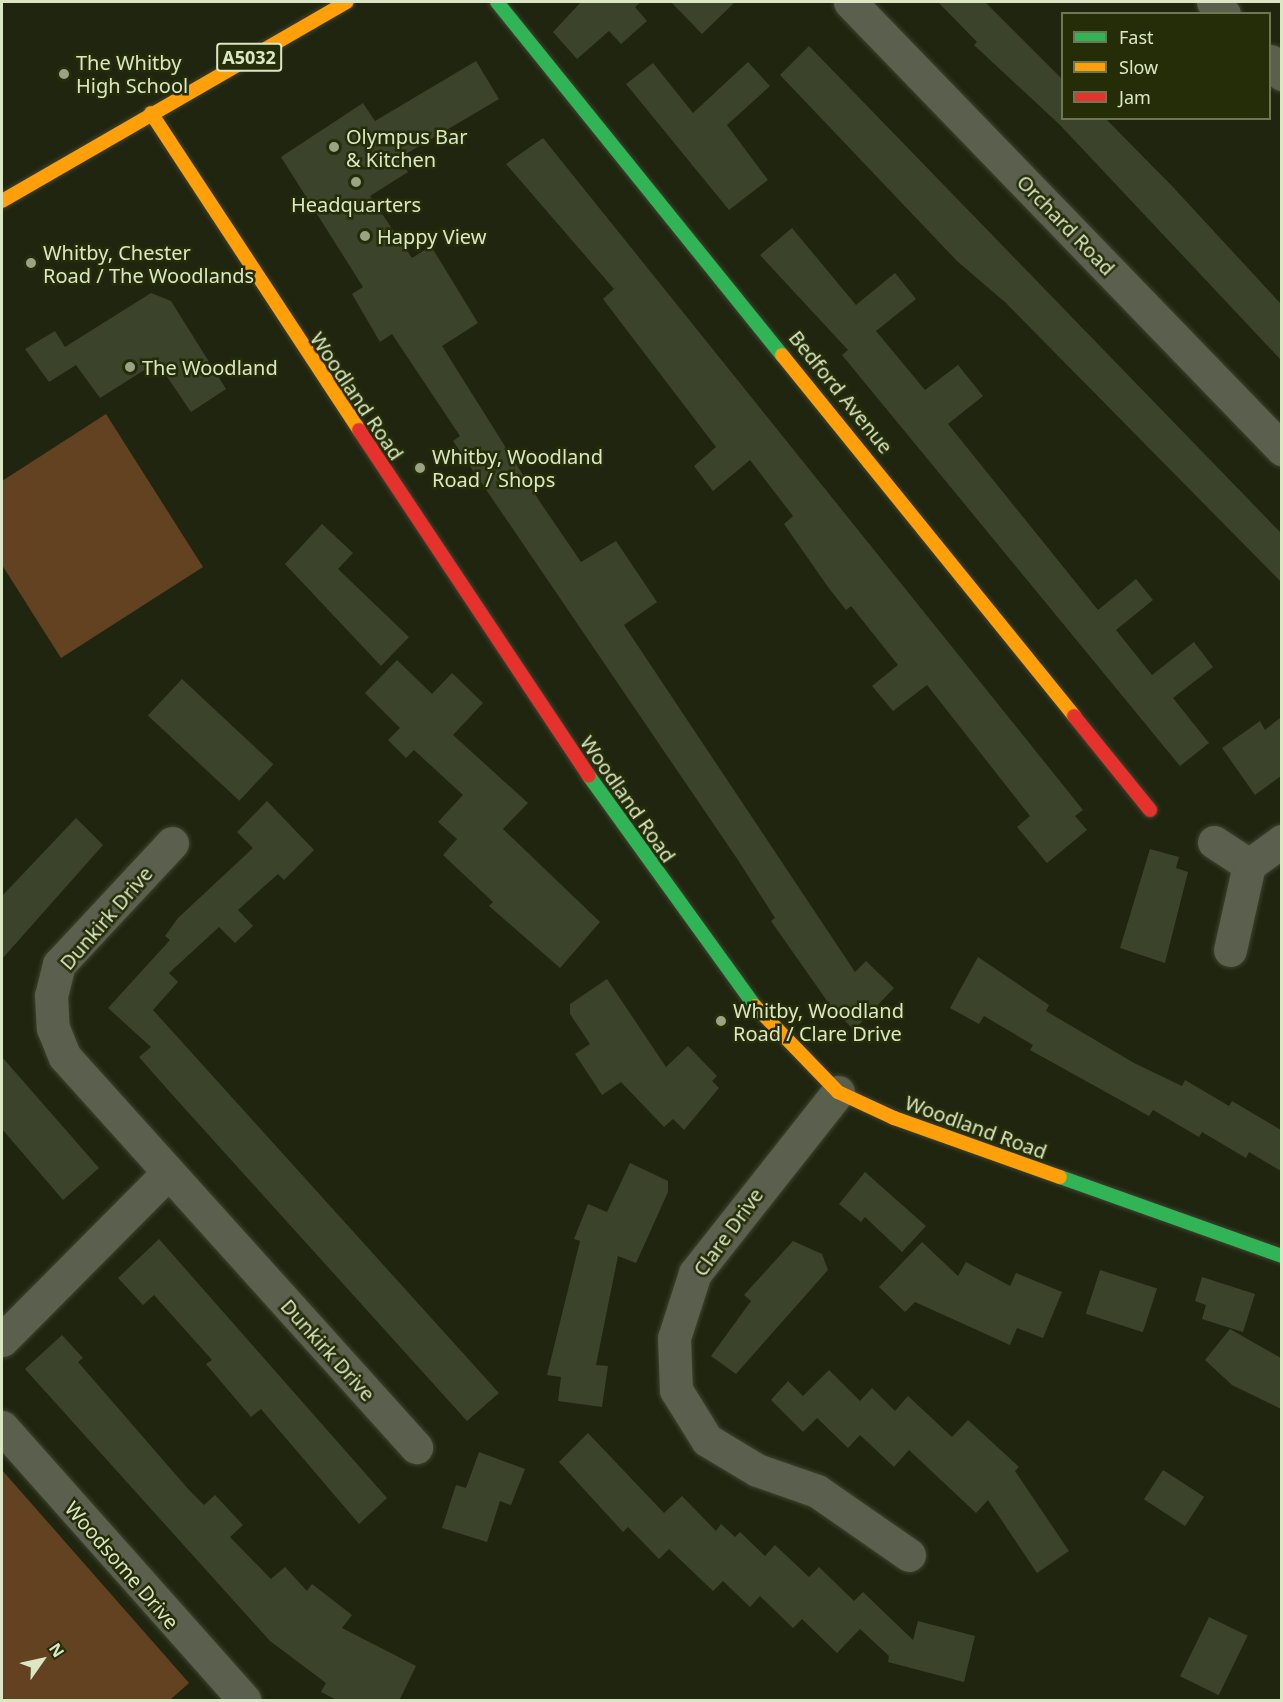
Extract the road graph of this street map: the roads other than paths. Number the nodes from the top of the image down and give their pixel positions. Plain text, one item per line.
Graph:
1 (347, 2) edge
2 (497, 2) edge
3 (850, 2) edge
4 (152, 113) junction
5 (2, 201) edge
6 (1281, 449) edge
7 (1150, 810) dead end
8 (1281, 841) edge
9 (1214, 842) dead end
10 (172, 843) dead end
11 (1249, 865) junction
12 (1230, 950) dead end
13 (838, 1092) junction
14 (168, 1173) junction
15 (1281, 1256) edge
16 (2, 1340) edge
17 (2, 1427) edge
18 (416, 1447) dead end
19 (909, 1555) dead end
20 (244, 1701) edge

1 - 4 street, A5032
2 - 7 street, Bedford Avenue
3 - 6 street, Orchard Road
4 - 5 street, A5032
4 - 13 street, Woodland Road
8 - 11 street
9 - 11 street
10 - 14 street, Dunkirk Drive
11 - 12 street
13 - 15 street, Woodland Road
13 - 19 street, Clare Drive
14 - 16 street
14 - 18 street, Dunkirk Drive
17 - 20 street, Woodsome Drive

